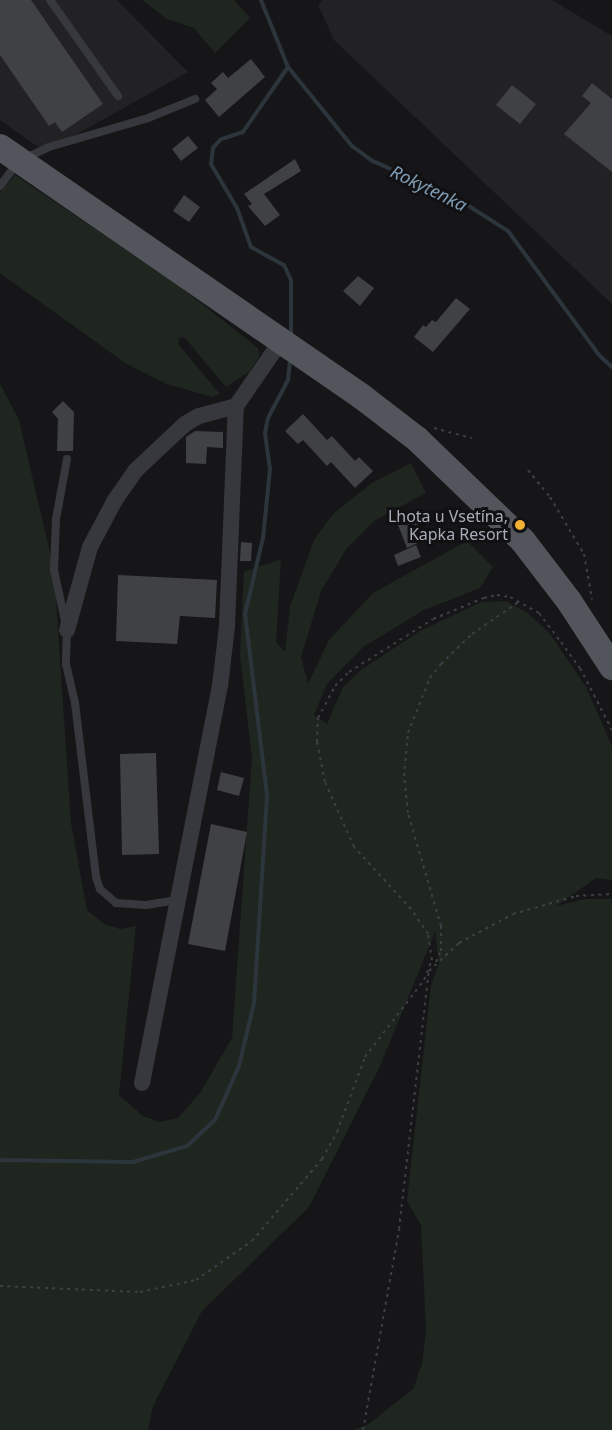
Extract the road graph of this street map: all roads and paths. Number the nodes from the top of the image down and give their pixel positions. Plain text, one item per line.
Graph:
1 (50, 0) edge
2 (118, 96) dead end
3 (195, 99) dead end
4 (10, 154) edge
5 (0, 186) edge
6 (288, 346) junction
7 (236, 406) junction
8 (67, 459) dead end
9 (528, 470) dead end
10 (521, 601) junction
11 (593, 602) dead end
12 (67, 630) junction
13 (612, 667) edge
14 (612, 730) edge
15 (612, 894) edge
16 (178, 900) junction
17 (435, 965) junction
18 (429, 971) junction
19 (142, 1083) dead end
20 (0, 1286) edge
21 (363, 1430) edge

1 - 2 lane
3 - 4 lane
4 - 5 lane
4 - 6 main road
6 - 7 street
6 - 13 main road
7 - 12 street
7 - 16 street
8 - 12 lane
9 - 11 path
10 - 14 path
10 - 17 path
10 - 18 path
12 - 16 lane
15 - 17 path
16 - 19 street
17 - 18 path
18 - 20 path
18 - 21 path

